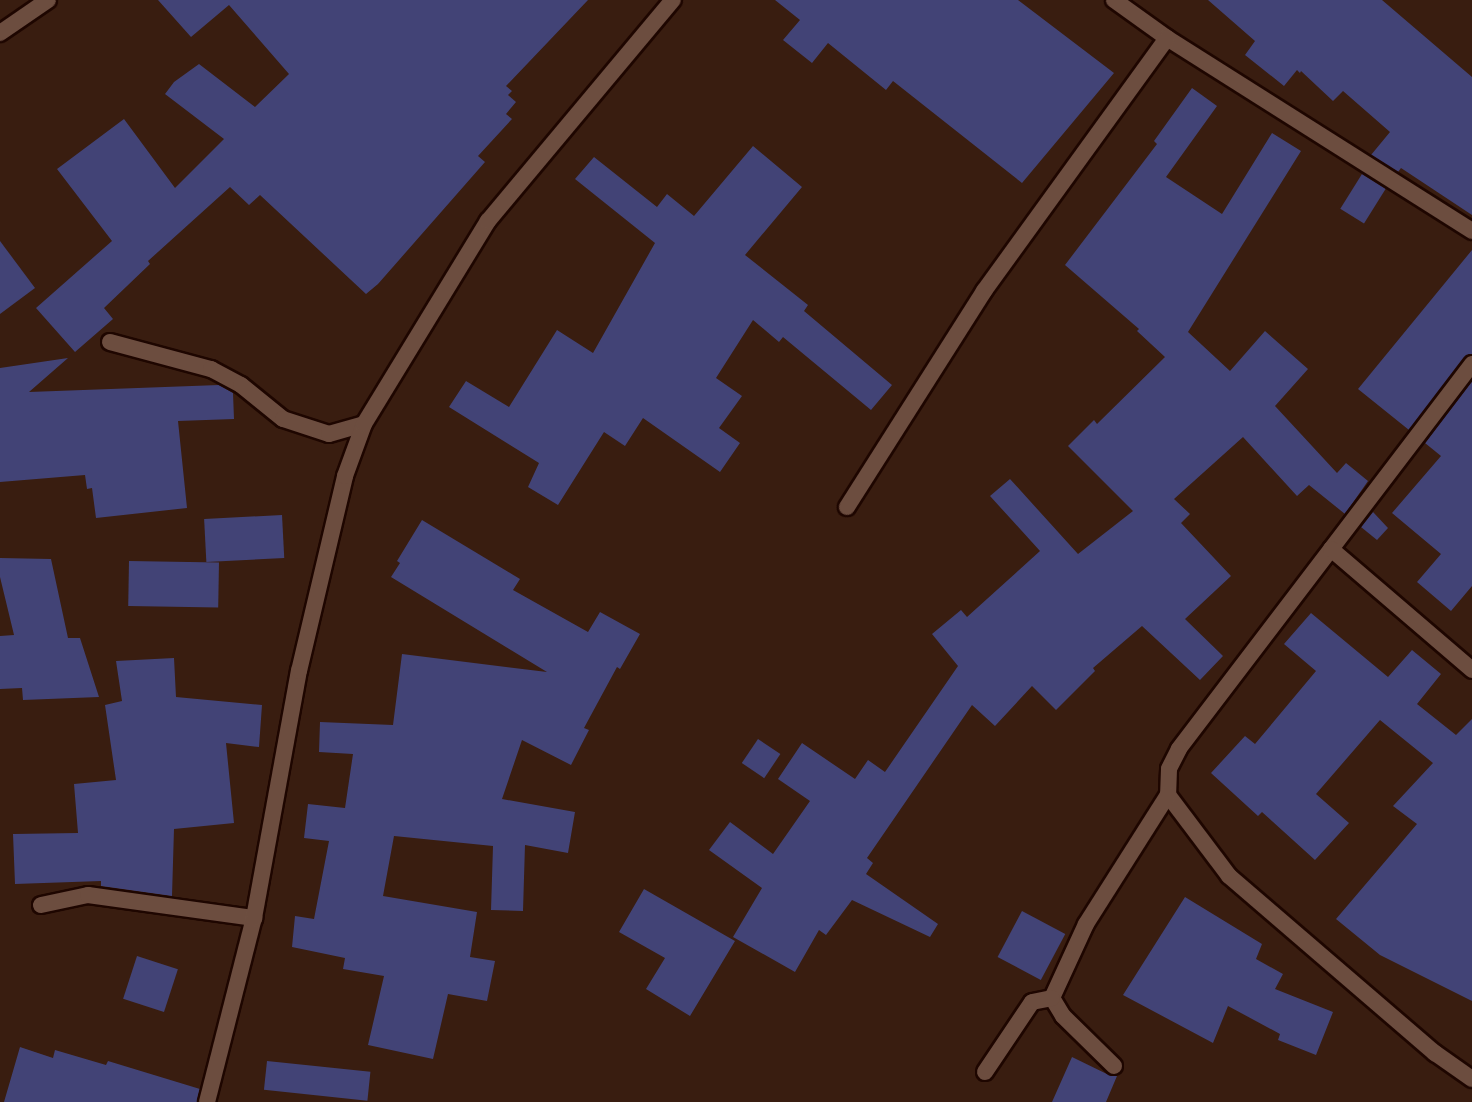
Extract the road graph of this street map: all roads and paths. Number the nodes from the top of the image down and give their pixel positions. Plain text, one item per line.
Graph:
1 (48, 0) edge
2 (673, 0) edge
3 (1114, 0) edge
4 (0, 33) edge
5 (1167, 38) junction
6 (1472, 231) edge
7 (110, 342) dead end
8 (1472, 364) edge
9 (364, 424) junction
10 (847, 507) dead end
11 (1331, 549) junction
12 (1472, 670) edge
13 (1168, 795) junction
14 (41, 905) dead end
15 (254, 918) junction
16 (1052, 998) junction
17 (1114, 1066) dead end
18 (985, 1072) dead end
19 (1472, 1079) edge
20 (207, 1102) edge

1 - 4 street
2 - 9 street
3 - 5 street
5 - 6 street
5 - 10 street
7 - 9 street
8 - 11 street
9 - 15 street
11 - 12 street
11 - 13 street
13 - 16 street
13 - 19 street
14 - 15 street
15 - 20 street
16 - 17 street
16 - 18 street

